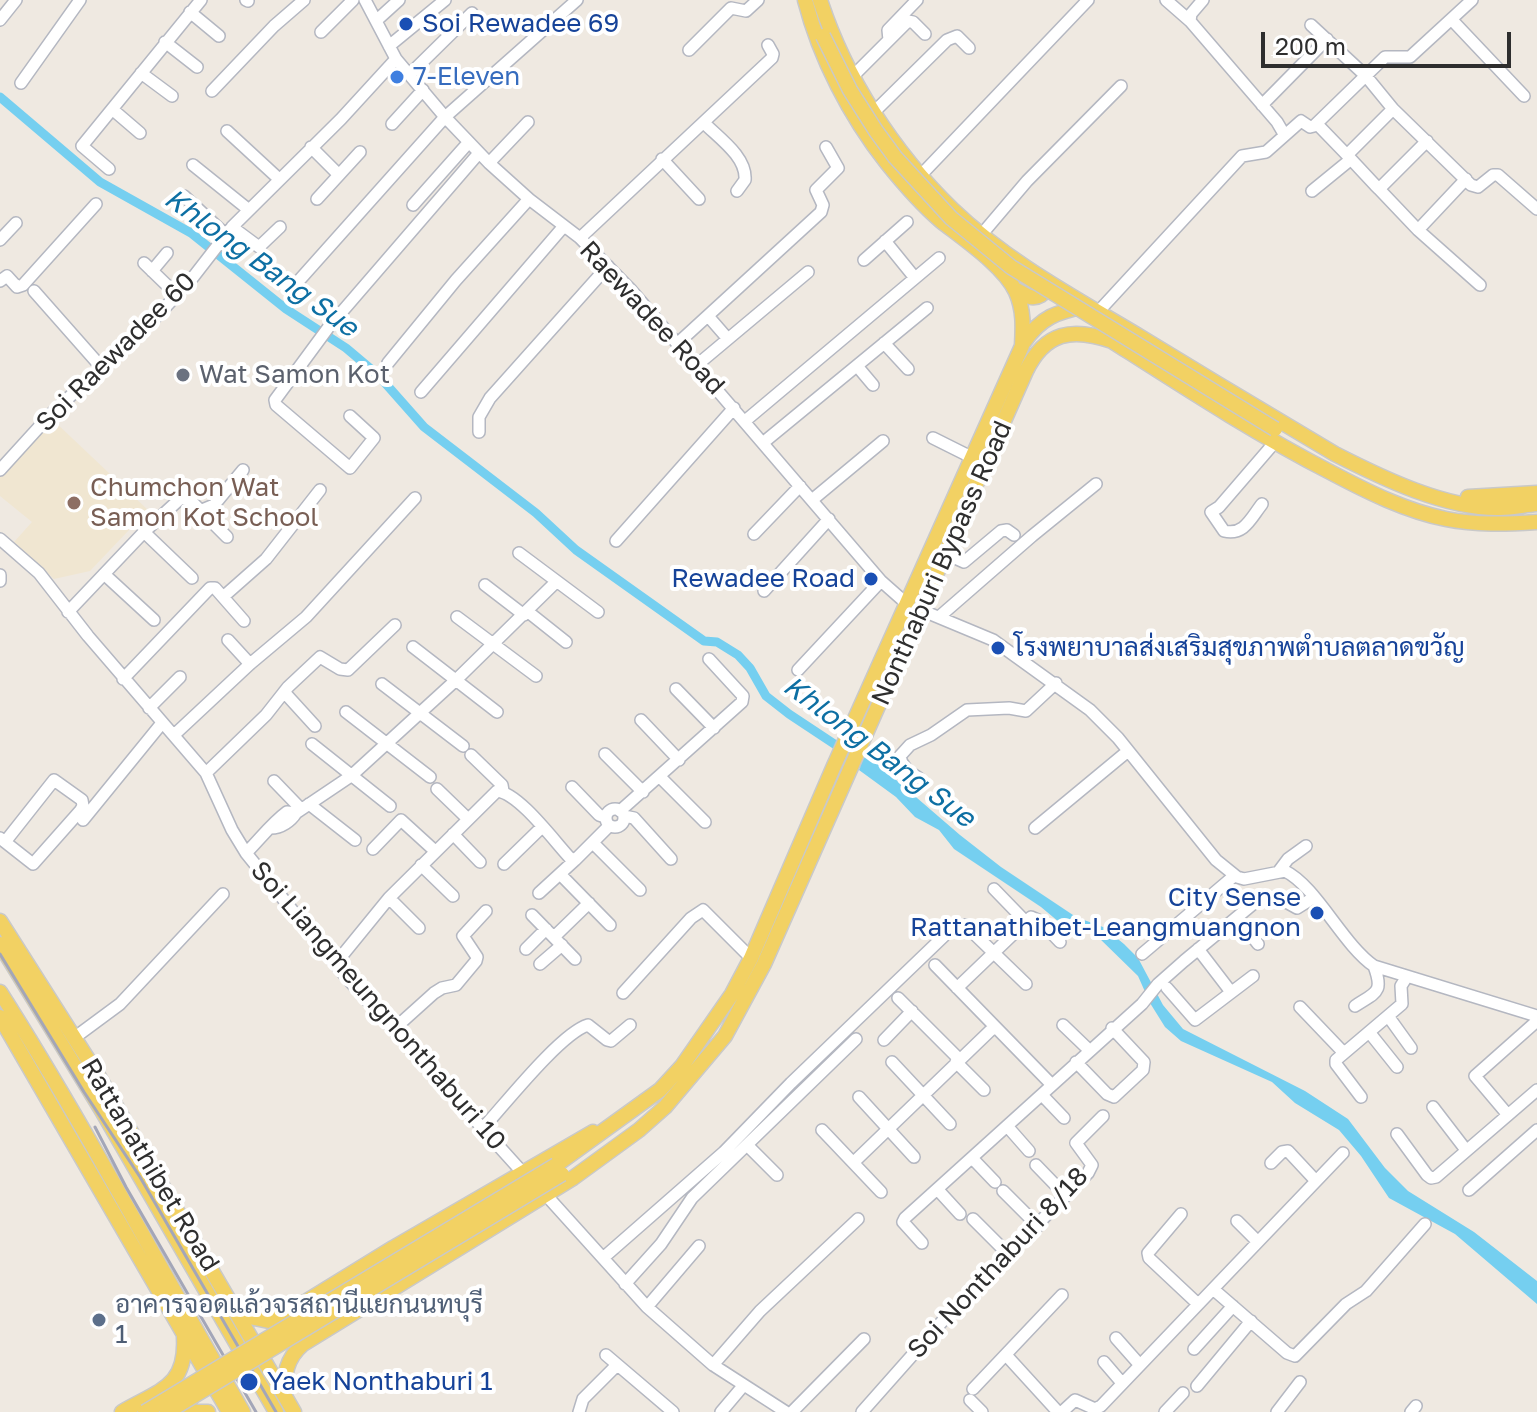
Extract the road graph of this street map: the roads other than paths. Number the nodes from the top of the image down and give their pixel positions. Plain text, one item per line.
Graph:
1 (16, 0) edge
2 (80, 0) edge
3 (201, 0) edge
4 (304, 0) edge
5 (353, 0) edge
6 (365, 0) edge
7 (399, 0) edge
8 (445, 0) edge
9 (577, 0) edge
10 (805, 0) edge
11 (820, 0) edge
12 (917, 0) edge
13 (1088, 0) edge
14 (1166, 0) edge
15 (1203, 0) edge
16 (1472, 0) edge
17 (752, 6) edge
18 (190, 12) junction
19 (472, 13) dead end
20 (0, 20) edge
21 (377, 20) junction
22 (1452, 20) junction
23 (1190, 21) junction
24 (1311, 25) dead end
25 (321, 32) dead end
26 (925, 34) dead end
27 (219, 36) dead end
28 (1327, 39) junction
29 (889, 40) junction
30 (165, 42) junction
31 (768, 45) dead end
32 (389, 46) junction
33 (969, 48) dead end
34 (689, 50) dead end
35 (396, 59) junction
36 (197, 67) dead end
37 (141, 73) junction
38 (409, 75) junction
39 (853, 76) junction
40 (1366, 76) junction
41 (21, 83) dead end
42 (1121, 86) dead end
43 (423, 90) junction
44 (212, 91) dead end
45 (172, 96) dead end
46 (1524, 96) dead end
47 (1262, 105) junction
48 (112, 109) junction
49 (1393, 109) junction
50 (874, 112) junction
51 (445, 117) junction
52 (528, 122) dead end
53 (704, 123) junction
54 (392, 124) dead end
55 (1317, 124) junction
56 (227, 131) dead end
57 (140, 133) dead end
58 (1284, 134) junction
59 (1427, 141) junction
60 (469, 142) junction
61 (311, 147) junction
62 (826, 147) dead end
63 (360, 152) dead end
64 (479, 153) junction
65 (1348, 158) junction
66 (662, 159) junction
67 (489, 163) junction
68 (193, 165) dead end
69 (109, 169) dead end
70 (339, 175) junction
71 (921, 175) junction
72 (279, 179) junction
73 (1471, 183) junction
74 (1379, 189) junction
75 (737, 191) dead end
76 (1312, 191) dead end
77 (184, 196) dead end
78 (317, 199) dead end
79 (529, 199) junction
80 (699, 199) dead end
81 (96, 204) dead end
82 (413, 205) dead end
83 (1537, 209) edge
84 (249, 210) junction
85 (907, 222) dead end
86 (16, 223) dead end
87 (564, 226) junction
88 (280, 227) dead end
89 (1418, 230) junction
90 (229, 231) junction
91 (982, 234) junction
92 (580, 238) junction
93 (0, 240) edge
94 (885, 241) junction
95 (167, 253) dead end
96 (939, 258) dead end
97 (864, 260) dead end
98 (608, 266) junction
99 (1033, 271) junction
100 (808, 272) dead end
101 (915, 278) junction
102 (0, 281) edge
103 (295, 285) dead end
104 (1480, 285) dead end
105 (1015, 289) junction
106 (34, 291) dead end
107 (177, 295) junction
108 (927, 308) dead end
109 (1093, 309) junction
110 (1056, 314) junction
111 (708, 316) junction
112 (1058, 336) junction
113 (728, 339) junction
114 (678, 343) junction
115 (884, 343) junction
116 (1022, 346) junction
117 (388, 363) dead end
118 (697, 365) junction
119 (857, 366) junction
120 (102, 368) junction
121 (908, 369) dead end
122 (873, 385) dead end
123 (421, 392) dead end
124 (734, 408) junction
125 (350, 416) dead end
126 (745, 421) junction
127 (479, 432) dead end
128 (1275, 435) junction
129 (933, 438) dead end
130 (883, 441) dead end
131 (764, 442) junction
132 (973, 458) junction
133 (0, 470) edge
134 (243, 470) dead end
135 (1096, 484) dead end
136 (800, 486) junction
137 (1359, 487) junction
138 (320, 490) dead end
139 (1537, 493) edge
140 (415, 498) dead end
141 (1429, 499) junction
142 (812, 500) junction
143 (1262, 504) dead end
144 (1537, 504) edge
145 (202, 510) junction
146 (1537, 512) edge
147 (829, 519) junction
148 (1537, 522) edge
149 (144, 532) junction
150 (754, 534) dead end
151 (1014, 535) dead end
152 (227, 537) dead end
153 (0, 539) edge
154 (616, 541) dead end
155 (519, 553) dead end
156 (946, 554) junction
157 (104, 574) junction
158 (0, 575) edge
159 (192, 578) dead end
160 (0, 581) edge
161 (881, 581) junction
162 (556, 582) junction
163 (485, 585) dead end
164 (764, 591) dead end
165 (223, 597) junction
166 (907, 604) junction
167 (921, 610) junction
168 (68, 612) junction
169 (598, 612) dead end
170 (526, 613) junction
171 (457, 617) dead end
172 (939, 617) junction
173 (154, 620) dead end
174 (244, 621) dead end
175 (395, 625) dead end
176 (228, 640) dead end
177 (566, 642) dead end
178 (493, 645) junction
179 (413, 647) dead end
180 (709, 659) dead end
181 (250, 664) junction
182 (798, 670) dead end
183 (536, 676) dead end
184 (180, 677) dead end
185 (123, 679) junction
186 (456, 680) junction
187 (1056, 683) junction
188 (382, 684) dead end
189 (676, 689) dead end
190 (284, 692) junction
191 (149, 708) junction
192 (346, 712) dead end
193 (497, 712) dead end
194 (420, 714) junction
195 (641, 720) dead end
196 (162, 723) junction
197 (315, 726) dead end
198 (714, 728) junction
199 (174, 735) junction
200 (386, 743) junction
201 (312, 744) dead end
202 (1128, 751) junction
203 (605, 754) dead end
204 (679, 760) junction
205 (206, 773) junction
206 (351, 776) junction
207 (430, 777) dead end
208 (660, 777) junction
209 (919, 778) dead end
210 (274, 781) dead end
211 (572, 787) dead end
212 (437, 789) dead end
213 (503, 791) junction
214 (643, 792) junction
215 (390, 806) dead end
216 (302, 809) junction
217 (622, 813) junction
218 (468, 819) junction
219 (83, 820) dead end
220 (607, 821) junction
221 (705, 822) dead end
222 (542, 827) junction
223 (1035, 828) dead end
224 (453, 834) junction
225 (2, 840) edge
226 (355, 840) dead end
227 (593, 843) junction
228 (1306, 846) dead end
229 (373, 849) dead end
230 (435, 851) junction
231 (246, 853) junction
232 (671, 859) dead end
233 (575, 860) junction
234 (480, 862) dead end
235 (504, 864) dead end
236 (421, 865) junction
237 (1279, 871) junction
238 (560, 874) junction
239 (1234, 876) junction
240 (994, 889) dead end
241 (640, 890) dead end
242 (539, 893) dead end
243 (223, 894) dead end
244 (453, 896) dead end
245 (389, 898) junction
246 (1313, 898) junction
247 (589, 903) junction
248 (486, 911) dead end
249 (532, 915) dead end
250 (1238, 918) junction
251 (0, 921) edge
252 (1025, 921) junction
253 (610, 925) dead end
254 (965, 925) dead end
255 (419, 928) dead end
256 (944, 936) dead end
257 (554, 937) junction
258 (1060, 942) dead end
259 (0, 944) edge
260 (1258, 944) dead end
261 (526, 949) dead end
262 (1198, 949) junction
263 (995, 953) junction
264 (1142, 954) dead end
265 (751, 958) junction
266 (575, 959) dead end
267 (336, 963) junction
268 (540, 964) dead end
269 (935, 965) dead end
270 (1374, 966) junction
271 (1253, 976) dead end
272 (1406, 978) junction
273 (1026, 984) dead end
274 (1163, 986) junction
275 (957, 988) junction
276 (1231, 992) junction
277 (623, 993) dead end
278 (2, 996) edge
279 (898, 998) dead end
280 (1355, 1006) dead end
281 (1300, 1007) dead end
282 (912, 1011) junction
283 (1388, 1016) junction
284 (0, 1017) edge
285 (1537, 1018) edge
286 (630, 1025) dead end
287 (1063, 1025) dead end
288 (994, 1027) junction
289 (1112, 1028) junction
290 (394, 1029) junction
291 (1369, 1032) junction
292 (74, 1038) junction
293 (856, 1039) dead end
294 (884, 1040) dead end
295 (1411, 1048) dead end
296 (1089, 1050) junction
297 (1343, 1052) junction
298 (958, 1061) junction
299 (892, 1062) dead end
300 (1076, 1062) junction
301 (28, 1063) junction
302 (1397, 1067) dead end
303 (1052, 1085) junction
304 (984, 1090) dead end
305 (1537, 1090) edge
306 (923, 1095) junction
307 (1042, 1095) junction
308 (859, 1097) dead end
309 (1361, 1097) dead end
310 (1433, 1107) dead end
311 (1508, 1115) junction
312 (1103, 1116) dead end
313 (623, 1118) junction
314 (1064, 1118) dead end
315 (950, 1124) dead end
316 (1007, 1126) junction
317 (484, 1127) junction
318 (888, 1129) junction
319 (639, 1130) junction
320 (822, 1130) dead end
321 (1537, 1130) edge
322 (1397, 1134) dead end
323 (747, 1145) junction
324 (1466, 1150) junction
325 (1029, 1151) dead end
326 (1343, 1153) dead end
327 (914, 1157) dead end
328 (972, 1158) junction
329 (854, 1162) junction
330 (1271, 1163) dead end
331 (1036, 1165) dead end
332 (559, 1169) junction
333 (523, 1173) junction
334 (777, 1175) dead end
335 (1316, 1181) junction
336 (938, 1190) junction
337 (1469, 1190) dead end
338 (881, 1192) dead end
339 (546, 1195) junction
340 (1066, 1196) junction
341 (960, 1214) dead end
342 (1181, 1214) dead end
343 (858, 1219) dead end
344 (973, 1219) dead end
345 (1237, 1221) dead end
346 (1425, 1224) dead end
347 (1038, 1226) junction
348 (1257, 1241) junction
349 (922, 1243) dead end
350 (699, 1246) dead end
351 (1008, 1254) junction
352 (603, 1258) junction
353 (625, 1284) junction
354 (1213, 1289) junction
355 (1062, 1295) dead end
356 (1198, 1304) junction
357 (1233, 1306) junction
358 (647, 1307) junction
359 (240, 1315) junction
360 (281, 1317) junction
361 (1251, 1321) junction
362 (184, 1332) junction
363 (1116, 1338) dead end
364 (864, 1339) dead end
365 (303, 1344) junction
366 (1194, 1349) dead end
367 (606, 1355) dead end
368 (1006, 1355) junction
369 (1104, 1362) dead end
370 (1139, 1364) junction
371 (617, 1365) junction
372 (713, 1365) junction
373 (1300, 1382) dead end
374 (1122, 1383) junction
375 (169, 1384) junction
376 (743, 1386) junction
377 (1197, 1386) dead end
378 (1183, 1393) dead end
379 (285, 1396) junction
380 (122, 1412) edge
381 (145, 1412) edge
382 (167, 1412) edge
383 (189, 1412) edge
384 (208, 1412) edge
385 (229, 1412) edge
386 (243, 1412) edge
387 (276, 1412) edge
388 (294, 1412) edge
389 (579, 1412) edge
390 (673, 1412) edge
391 (721, 1412) edge
392 (789, 1412) edge
393 (862, 1412) edge
394 (982, 1412) edge
395 (1060, 1412) edge
396 (1165, 1412) edge
397 (1277, 1412) edge

1 - 20 street
2 - 41 street
3 - 18 street
4 - 44 street
5 - 25 street
6 - 21 street, Raewadee Road
7 - 21 street
8 - 32 street
9 - 51 street
10 - 105 main road
10 - 128 main road, bridge
11 - 39 main road
12 - 29 street
13 - 71 street
14 - 23 street
15 - 23 street
16 - 22 street
17 - 34 street
18 - 27 street
18 - 30 street
19 - 38 street
21 - 32 street, Raewadee Road
22 - 40 street
22 - 46 street
23 - 47 street
24 - 28 street
26 - 29 street
28 - 40 street
28 - 47 street
29 - 39 street
30 - 36 street
30 - 37 street
31 - 53 street
32 - 35 street, Raewadee Road
33 - 50 street
35 - 38 street, Raewadee Road
35 - 61 street, Soi Raewadee 60
37 - 45 street
37 - 48 street
38 - 43 street, Raewadee Road
39 - 50 main road
40 - 49 street
40 - 55 street
42 - 91 street
43 - 51 street, Raewadee Road
43 - 54 street
47 - 58 street
48 - 57 street
48 - 69 street
49 - 59 street
49 - 65 street
50 - 71 main road
51 - 60 street, Raewadee Road
51 - 103 street
52 - 67 street
53 - 66 street
53 - 75 street
55 - 58 street
55 - 65 street
56 - 72 street
58 - 109 street
59 - 73 street
59 - 74 street
60 - 64 street, Raewadee Road
60 - 82 street
61 - 70 street
61 - 72 street, Soi Raewadee 60
62 - 111 street
63 - 70 street
64 - 67 street, Raewadee Road
64 - 125 street
65 - 74 street
65 - 76 street
66 - 80 street
66 - 92 street
67 - 79 street, Raewadee Road
68 - 84 street
70 - 78 street
71 - 91 main road
72 - 84 street, Soi Raewadee 60
73 - 83 street
73 - 89 street
74 - 89 street
77 - 90 street
79 - 87 street, Raewadee Road
79 - 117 street
81 - 102 street
84 - 90 street, Soi Raewadee 60
85 - 94 street
86 - 93 street
87 - 92 street, Raewadee Road
87 - 123 street
88 - 90 street
89 - 104 street
90 - 107 street, Soi Raewadee 60
91 - 99 main road
92 - 98 street, Raewadee Road
94 - 97 street
94 - 101 street
95 - 107 street
96 - 101 street
98 - 114 street, Raewadee Road
98 - 127 street
99 - 105 main road
99 - 109 main road
100 - 113 street
101 - 126 street
105 - 116 main road, Nonthaburi Bypass Road
106 - 120 street
107 - 120 street, Soi Raewadee 60
108 - 115 street
109 - 110 main road, Nonthaburi Bypass Road
109 - 141 main road
110 - 112 main road
110 - 116 main road, Nonthaburi Bypass Road
111 - 113 street
111 - 114 street
112 - 128 main road
112 - 156 main road, Nonthaburi Bypass Road
113 - 118 street
114 - 118 street, Raewadee Road
115 - 119 street
115 - 121 street
116 - 132 main road, Nonthaburi Bypass Road
118 - 124 street, Raewadee Road
119 - 122 street
119 - 131 street
120 - 133 street, Soi Raewadee 60
124 - 126 street, Raewadee Road
124 - 154 street
126 - 131 street, Raewadee Road
128 - 137 main road
128 - 141 main road
128 - 143 street
129 - 132 street
130 - 142 street
131 - 136 street, Raewadee Road
132 - 166 main road, Nonthaburi Bypass Road
134 - 145 street
135 - 172 street
136 - 142 street, Raewadee Road
136 - 150 street
137 - 141 main road
137 - 148 main road
138 - 165 street
139 - 141 main road
140 - 181 street
141 - 144 main road
141 - 146 main road
142 - 147 street, Raewadee Road
145 - 149 street
145 - 152 street
147 - 161 street, Raewadee Road
147 - 164 street
149 - 157 street
149 - 159 street
151 - 156 street
153 - 168 street, Soi Liangmeungnonthaburi 10
155 - 162 street
156 - 167 main road, Nonthaburi Bypass Road
157 - 168 street
157 - 173 street
158 - 160 street
161 - 166 street, Raewadee Road
161 - 182 street
162 - 169 street
162 - 170 street
163 - 170 street
165 - 174 street
165 - 185 street
166 - 265 main road, Nonthaburi Bypass Road
167 - 172 street
167 - 319 main road, Nonthaburi Bypass Road
168 - 185 street, Soi Liangmeungnonthaburi 10
170 - 177 street
170 - 178 street
171 - 178 street
172 - 187 street
175 - 190 street
176 - 181 street
178 - 183 street
178 - 186 street
179 - 186 street
180 - 198 street
181 - 199 street
184 - 191 street
185 - 191 street, Soi Liangmeungnonthaburi 10
186 - 193 street
186 - 194 street
187 - 202 street
187 - 209 street
188 - 194 street
189 - 198 street
190 - 197 street
190 - 205 street
191 - 196 street, Soi Liangmeungnonthaburi 10
192 - 200 street
194 - 200 street
194 - 213 street
195 - 204 street
196 - 199 street, Soi Liangmeungnonthaburi 10
196 - 219 street
198 - 204 street
199 - 205 street, Soi Liangmeungnonthaburi 10
200 - 206 street
200 - 207 street
201 - 206 street
202 - 223 street
202 - 239 street
203 - 214 street
204 - 208 street
205 - 231 street, Soi Liangmeungnonthaburi 10
206 - 215 street
206 - 216 street
208 - 214 street
208 - 221 street
210 - 216 street
211 - 220 street
212 - 218 street
213 - 218 street
213 - 222 street
214 - 217 street
216 - 226 street
216 - 231 street
217 - 220 street
217 - 232 street
218 - 224 street
220 - 227 street
222 - 233 street
222 - 235 street
224 - 230 street
224 - 234 street
225 - 225 street
227 - 233 street
227 - 241 street
228 - 237 street
229 - 230 street
230 - 236 street
231 - 267 street, Soi Liangmeungnonthaburi 10
233 - 238 street
236 - 244 street
236 - 245 street
237 - 239 street
237 - 246 street
238 - 242 street
238 - 247 street
239 - 264 street
240 - 252 street
243 - 292 street
245 - 255 street
245 - 267 street
246 - 250 street
246 - 270 street
247 - 253 street
247 - 257 street
248 - 290 street
249 - 257 street
250 - 260 street
250 - 262 street
251 - 292 main road, Rattanathibet Road
252 - 258 street
252 - 263 street
254 - 263 street
256 - 352 street
257 - 261 street
257 - 266 street
257 - 268 street
259 - 387 main road, Rattanathibet Road
262 - 274 street
262 - 276 street
263 - 273 street
263 - 275 street
265 - 277 street
265 - 313 main road, Nonthaburi Bypass Road
267 - 290 street, Soi Liangmeungnonthaburi 10
269 - 275 street
270 - 272 street
270 - 280 street
271 - 276 street
272 - 283 street
272 - 285 street
274 - 276 street
274 - 289 street
275 - 288 street
278 - 301 main road
278 - 386 main road, Rattanathibet Road
279 - 282 street
281 - 297 street
282 - 294 street
282 - 298 street
283 - 291 street
283 - 295 street
284 - 301 main road, Rattanathibet Road
285 - 311 street
286 - 317 street
287 - 296 street
288 - 298 street
288 - 303 street
289 - 296 street
289 - 300 street
290 - 317 street, Soi Liangmeungnonthaburi 10
291 - 297 street
291 - 302 street
292 - 359 main road, Rattanathibet Road
293 - 323 street
296 - 300 street
297 - 309 street
298 - 304 street
298 - 306 street
299 - 306 street
300 - 303 street
301 - 362 main road, Rattanathibet Road
303 - 307 street
305 - 311 street
306 - 315 street
306 - 318 street
307 - 314 street
307 - 316 street
308 - 318 street
310 - 324 street
311 - 324 street
312 - 340 street, Soi Nonthaburi 8/18
313 - 332 main road
313 - 333 main road
316 - 325 street
316 - 328 street
317 - 333 street, Soi Liangmeungnonthaburi 10
318 - 327 street
318 - 329 street
319 - 332 main road
319 - 339 main road
320 - 329 street
321 - 337 street
322 - 324 street
323 - 334 street
323 - 353 street
326 - 335 street
328 - 336 street
328 - 347 street
329 - 338 street
330 - 335 street
331 - 340 street
332 - 381 main road, bridge
332 - 382 main road, bridge
333 - 360 main road
335 - 348 street
336 - 341 street
336 - 349 street
339 - 352 street
339 - 365 main road
340 - 347 street, Soi Nonthaburi 8/18
342 - 356 street
343 - 372 street
344 - 351 street
345 - 348 street
346 - 361 street
347 - 351 street, Soi Nonthaburi 8/18
348 - 354 street
350 - 358 street
351 - 393 street, Soi Nonthaburi 8/18
352 - 353 street
353 - 358 street
354 - 356 street
354 - 357 street
355 - 368 street
356 - 370 street
357 - 361 street
357 - 366 street
358 - 372 street
359 - 360 main road
359 - 379 main road, Rattanathibet Road
360 - 365 main road
361 - 377 street
362 - 375 main road
362 - 385 main road, Rattanathibet Road
363 - 370 street
364 - 392 street
365 - 379 main road
367 - 371 street
368 - 394 street
368 - 395 street
369 - 374 street
370 - 374 street
371 - 389 street
371 - 390 street
372 - 376 street
373 - 397 street
374 - 395 street
375 - 380 main road
375 - 383 main road
376 - 391 street
376 - 392 street
378 - 396 street
379 - 388 main road, Rattanathibet Road
383 - 384 main road

